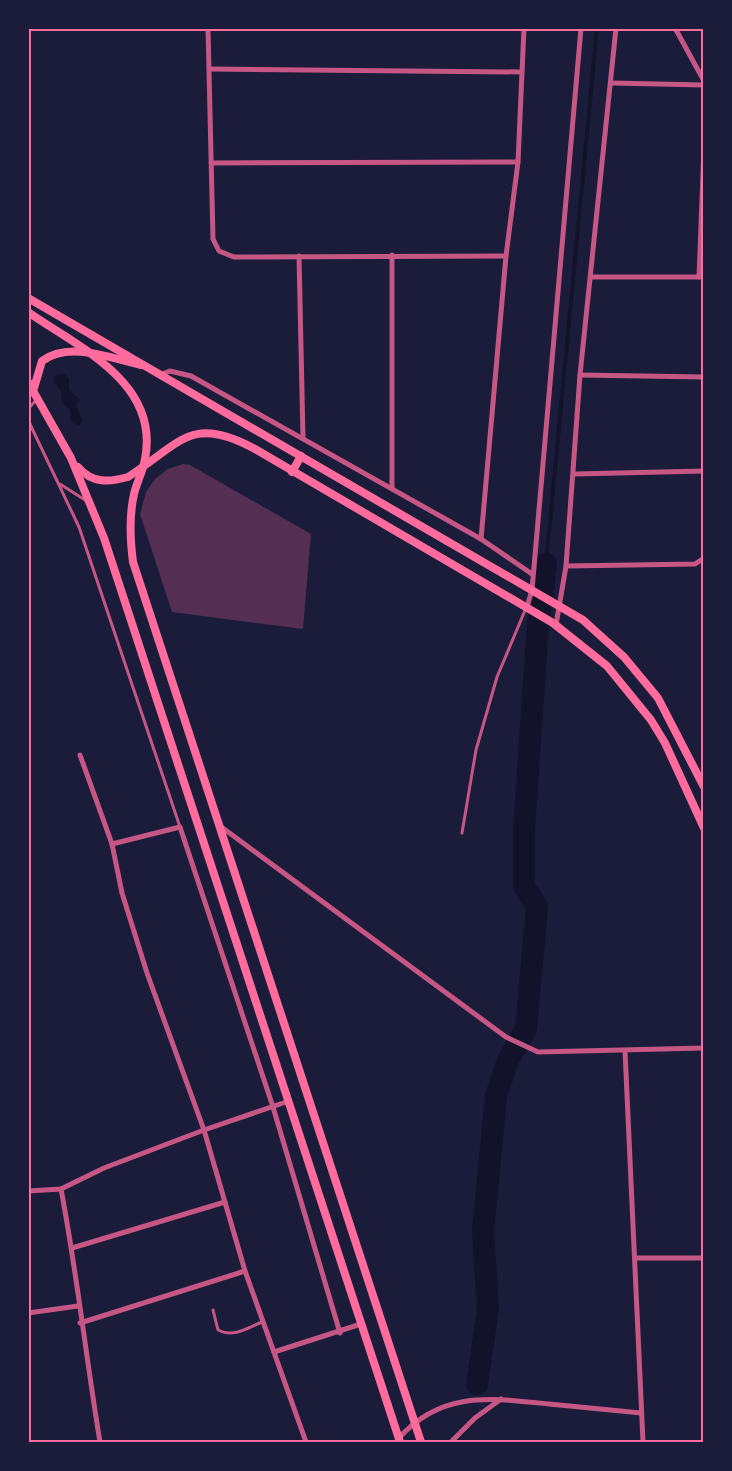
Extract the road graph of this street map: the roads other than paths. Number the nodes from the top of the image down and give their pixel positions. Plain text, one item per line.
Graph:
1 (208, 28) edge
2 (524, 28) edge
3 (581, 28) edge
4 (616, 28) edge
5 (675, 28) edge
6 (210, 69) junction
7 (522, 72) junction
8 (610, 83) junction
9 (704, 83) edge
10 (704, 147) edge
11 (518, 162) junction
12 (212, 163) junction
13 (392, 255) junction
14 (299, 256) junction
15 (506, 256) junction
16 (592, 277) junction
17 (701, 277) edge
18 (28, 298) edge
19 (28, 312) edge
20 (95, 355) junction
21 (148, 366) junction
22 (162, 374) junction
23 (580, 375) junction
24 (704, 376) edge
25 (31, 385) edge
26 (37, 398) junction
27 (28, 409) edge
28 (28, 420) edge
29 (303, 438) junction
30 (301, 456) junction
31 (71, 458) junction
32 (143, 467) junction
33 (704, 471) edge
34 (292, 472) junction
35 (575, 474) junction
36 (59, 483) junction
37 (392, 488) junction
38 (91, 504) junction
39 (481, 539) junction
40 (704, 558) edge
41 (566, 566) junction
42 (532, 574) junction
43 (534, 591) junction
44 (558, 604) junction
45 (529, 609) junction
46 (554, 624) junction
47 (80, 755) dead end
48 (704, 787) edge
49 (218, 825) junction
50 (180, 827) junction
51 (704, 828) edge
52 (462, 833) dead end
53 (112, 844) junction
54 (704, 1048) edge
55 (625, 1051) junction
56 (289, 1101) junction
57 (273, 1107) junction
58 (204, 1130) junction
59 (61, 1188) junction
60 (28, 1191) edge
61 (225, 1202) junction
62 (72, 1248) junction
63 (636, 1258) junction
64 (704, 1258) edge
65 (245, 1270) junction
66 (78, 1306) junction
67 (213, 1310) dead end
68 (28, 1313) edge
69 (264, 1322) junction
70 (80, 1323) junction
71 (361, 1324) junction
72 (340, 1333) junction
73 (274, 1352) junction
74 (501, 1399) junction
75 (642, 1413) junction
76 (413, 1424) junction
77 (398, 1441) edge
78 (100, 1443) edge
79 (306, 1443) edge
80 (421, 1443) edge
81 (451, 1443) edge
82 (643, 1443) edge

1 - 6 street
2 - 7 street
3 - 42 street
4 - 8 street
5 - 9 street
6 - 7 street
6 - 12 street
7 - 11 street
8 - 9 street
8 - 16 street
10 - 17 street
11 - 12 street
11 - 15 street
12 - 14 street
13 - 14 street
13 - 15 street
13 - 37 street
14 - 29 street
15 - 39 street
16 - 17 street
16 - 23 street
18 - 21 main road
19 - 20 main road
20 - 21 main road
20 - 25 main road
20 - 32 main road
21 - 22 main road
22 - 29 street
22 - 30 main road
23 - 24 street
23 - 35 street
25 - 26 main road
26 - 27 lane
26 - 31 main road
28 - 36 lane
29 - 37 street
30 - 34 main road
30 - 43 main road
31 - 32 main road
31 - 38 main road
32 - 34 main road
32 - 49 main road
33 - 35 street
34 - 45 main road
35 - 41 street
36 - 38 lane
36 - 50 lane
37 - 39 street
38 - 56 main road
39 - 42 street
40 - 41 street
41 - 44 street
42 - 43 street
43 - 44 main road
43 - 45 street
44 - 46 street
44 - 48 main road
45 - 46 main road
45 - 52 lane
46 - 51 main road
47 - 53 street
49 - 55 street
49 - 76 main road
50 - 53 street
50 - 57 street
53 - 58 street
54 - 55 street
55 - 63 street
56 - 57 street
56 - 71 main road
57 - 58 street
57 - 72 street
58 - 59 street
58 - 61 street
59 - 60 street
59 - 62 street
61 - 62 street
61 - 65 street
62 - 66 street
63 - 64 street
63 - 75 street
65 - 69 street
65 - 70 street
66 - 68 street
66 - 70 street
67 - 69 lane
69 - 73 street
70 - 78 street
71 - 72 street
71 - 77 main road
72 - 73 street
73 - 79 street
74 - 75 street
74 - 76 street
74 - 81 street
75 - 82 street
76 - 77 street
76 - 80 main road

